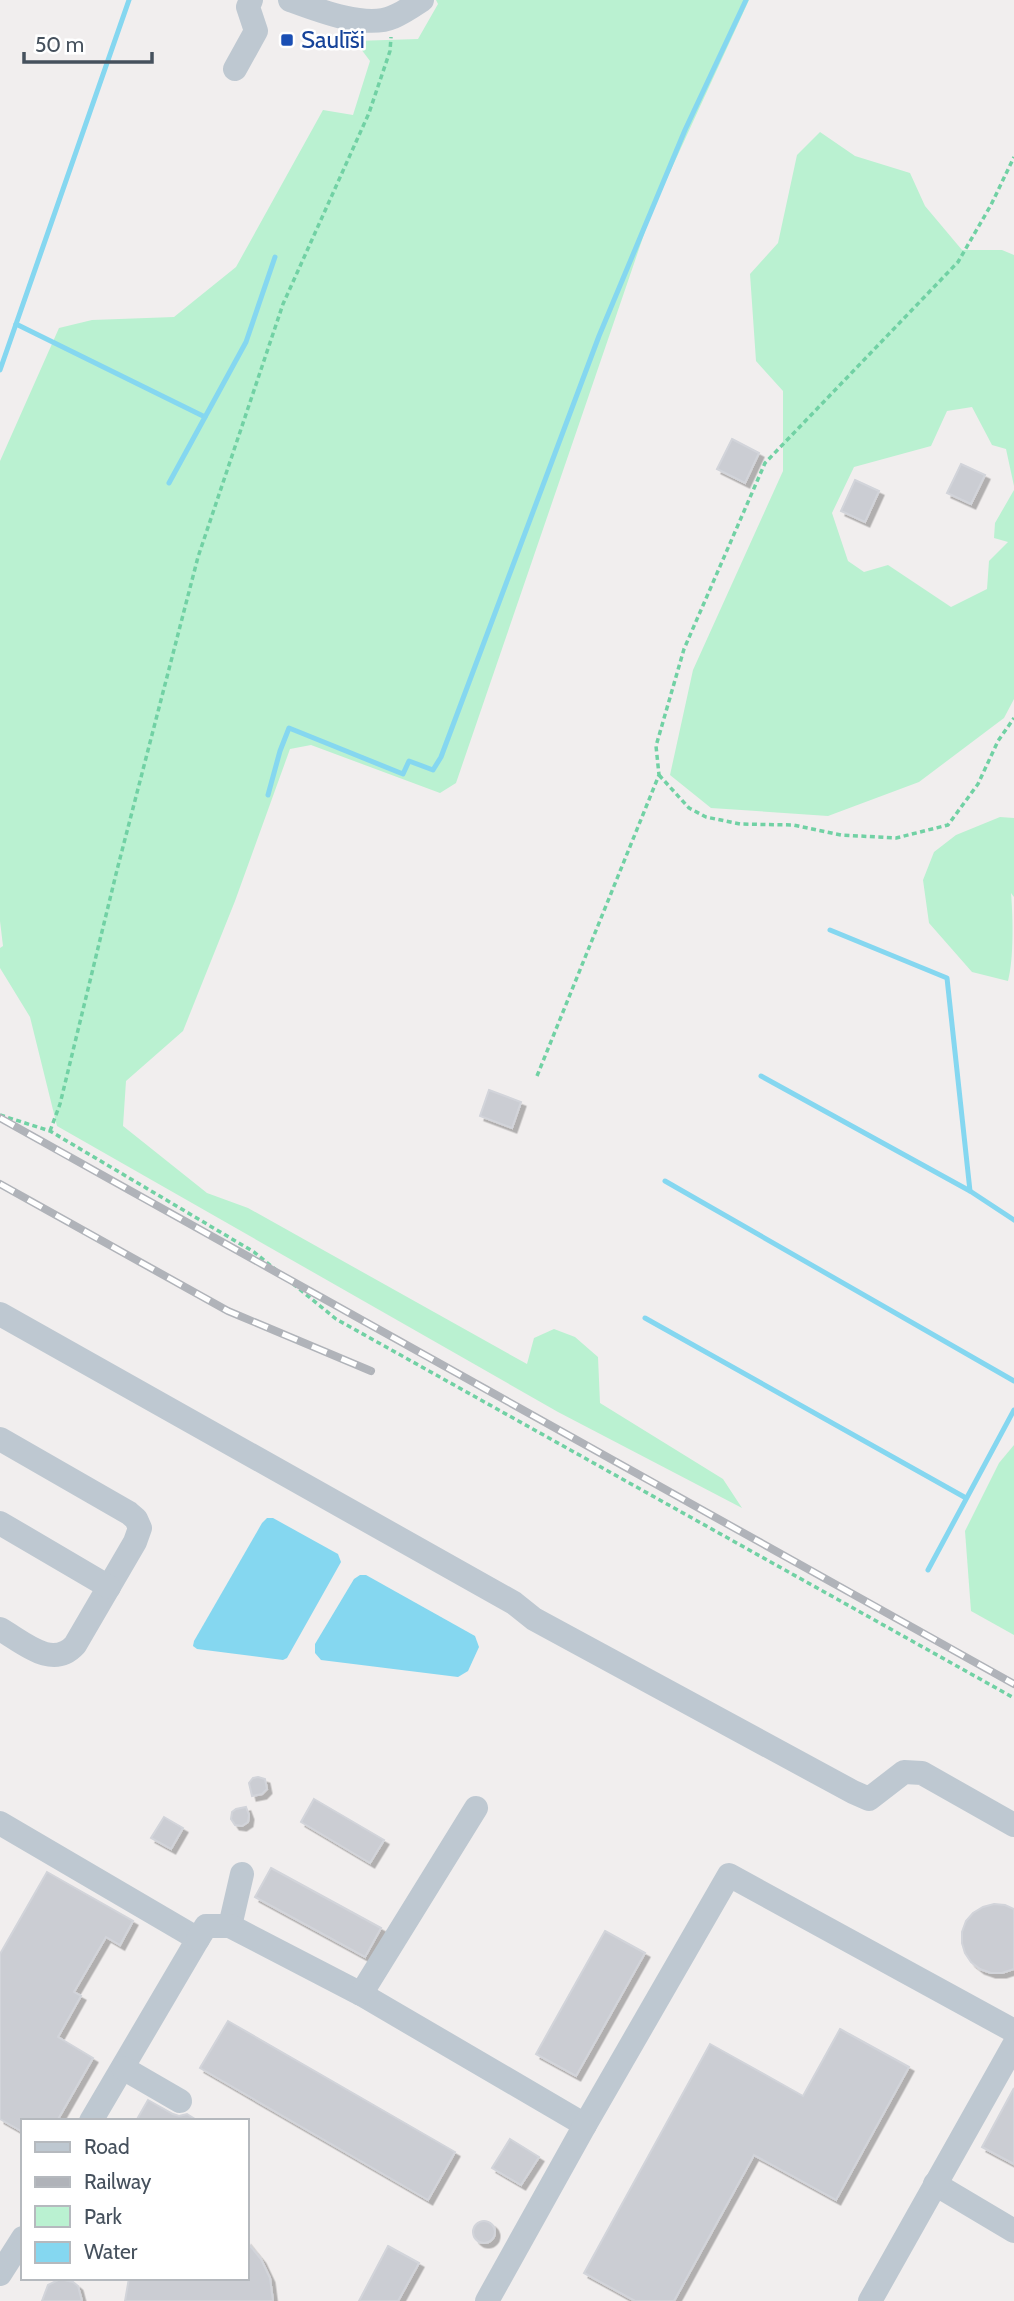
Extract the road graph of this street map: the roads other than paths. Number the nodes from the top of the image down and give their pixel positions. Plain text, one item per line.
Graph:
1 (251, 0) edge
2 (290, 0) edge
3 (422, 0) edge
4 (235, 69) dead end
5 (0, 1314) edge
6 (0, 1439) edge
7 (0, 1523) edge
8 (109, 1587) junction
9 (0, 1629) edge
10 (476, 1808) dead end
11 (0, 1823) edge
12 (1014, 1825) edge
13 (242, 1874) dead end
14 (230, 1926) junction
15 (198, 1939) junction
16 (362, 1994) junction
17 (1014, 2031) edge
18 (1014, 2045) edge
19 (122, 2068) junction
20 (180, 2101) dead end
21 (93, 2119) edge
22 (585, 2125) junction
23 (935, 2184) junction
24 (1014, 2231) edge
25 (21, 2241) edge
26 (0, 2274) edge
27 (487, 2301) edge
28 (870, 2301) edge

1 - 4 street
2 - 3 street
5 - 12 street
6 - 8 street
7 - 8 street
8 - 9 street
10 - 16 street
11 - 15 street
13 - 14 street
14 - 15 street
14 - 16 street
15 - 19 street
16 - 22 street
17 - 22 street
18 - 23 street
19 - 20 street
19 - 21 street
22 - 27 street
23 - 24 street
23 - 28 street
25 - 26 street

